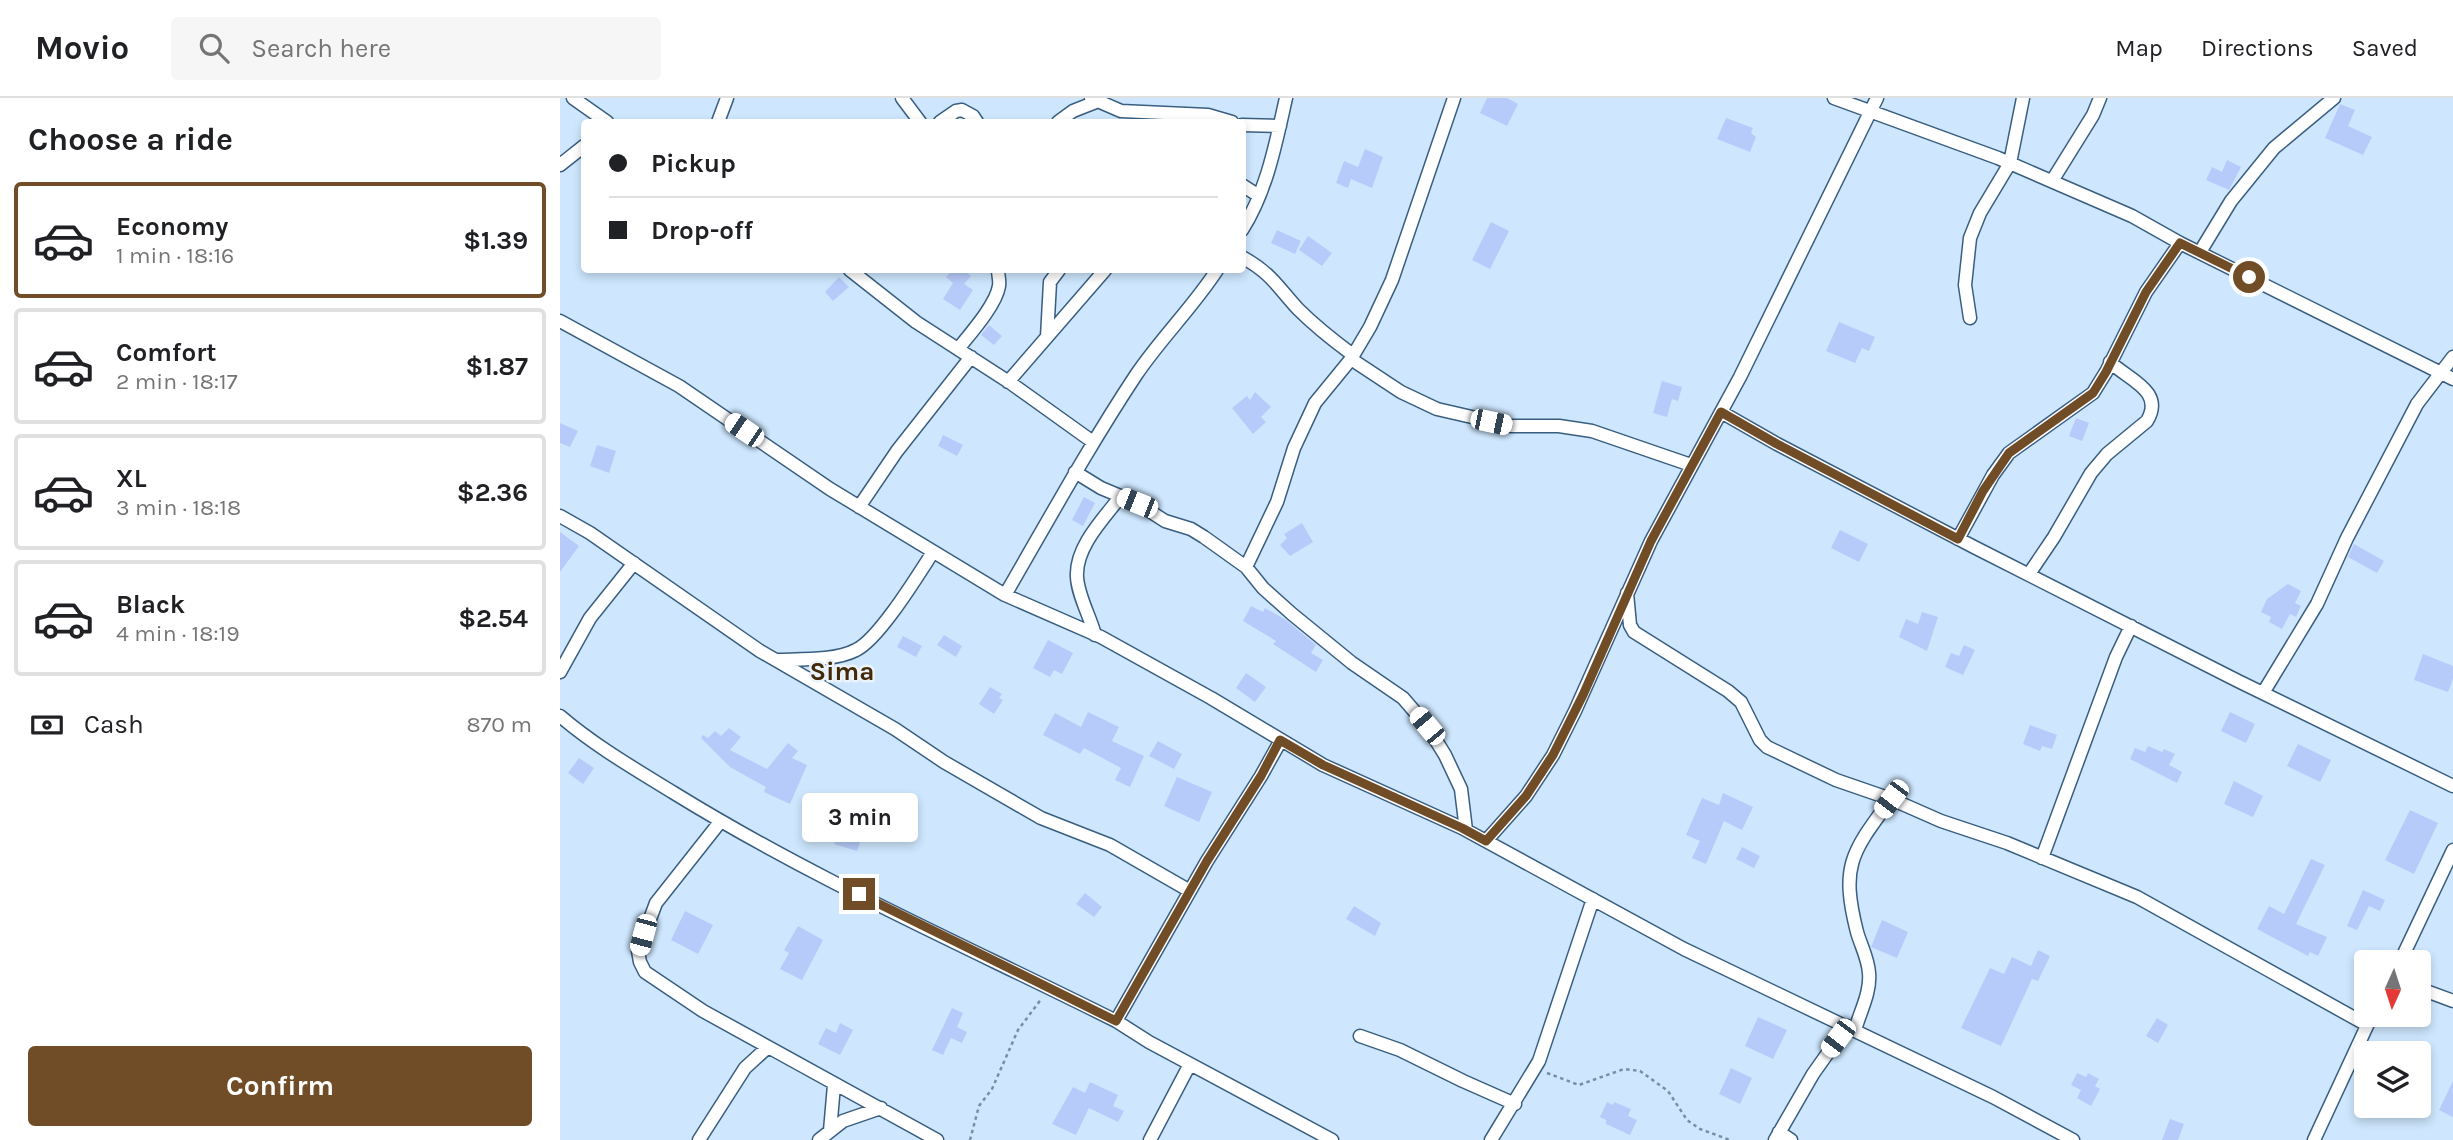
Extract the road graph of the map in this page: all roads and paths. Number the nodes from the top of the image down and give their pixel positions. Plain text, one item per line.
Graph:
1 (573, 98) edge
2 (727, 98) edge
3 (902, 98) edge
4 (1286, 98) edge
5 (1454, 98) edge
6 (1834, 98) edge
7 (2023, 98) edge
8 (2100, 98) edge
9 (2334, 98) edge
10 (1094, 100) edge
11 (1875, 104) edge
12 (603, 119) edge
13 (719, 119) edge
14 (918, 119) edge
15 (944, 119) edge
16 (975, 119) edge
17 (1062, 119) edge
18 (1190, 119) edge
19 (1222, 119) edge
20 (1246, 125) edge
21 (1280, 126) junction
22 (581, 148) edge
23 (2011, 163) junction
24 (560, 165) edge
25 (2052, 181) junction
26 (1246, 188) edge
27 (1259, 196) junction
28 (1246, 223) edge
29 (2180, 243) junction
30 (2200, 253) junction
31 (1246, 260) edge
32 (854, 273) edge
33 (998, 273) edge
34 (1057, 273) edge
35 (1102, 273) edge
36 (1215, 273) edge
37 (1970, 318) dead end
38 (560, 321) edge
39 (1047, 337) junction
40 (958, 349) junction
41 (971, 357) junction
42 (1352, 357) junction
43 (2453, 357) edge
44 (2110, 362) junction
45 (2448, 376) edge
46 (1008, 382) junction
47 (1721, 412) junction
48 (1093, 442) junction
49 (1691, 465) junction
50 (1075, 472) junction
51 (1121, 496) junction
52 (859, 507) junction
53 (560, 516) edge
54 (1958, 539) junction
55 (933, 552) junction
56 (634, 564) junction
57 (1246, 567) junction
58 (2029, 575) junction
59 (1627, 593) junction
60 (1005, 594) junction
61 (2131, 626) junction
62 (1095, 635) junction
63 (775, 660) junction
64 (560, 672) edge
65 (2263, 693) junction
66 (560, 716) edge
67 (1280, 740) junction
68 (2453, 786) edge
69 (1891, 799) junction
70 (720, 822) junction
71 (1466, 830) junction
72 (1486, 841) junction
73 (2453, 850) edge
74 (2042, 858) junction
75 (1190, 891) junction
76 (1593, 899) junction
77 (2406, 950) edge
78 (1051, 988) junction
79 (2431, 993) edge
80 (2453, 1001) edge
81 (2354, 1012) edge
82 (1116, 1021) junction
83 (2366, 1027) edge
84 (1851, 1028) junction
85 (1360, 1036) dead end
86 (768, 1047) junction
87 (1190, 1065) junction
88 (1534, 1070) junction
89 (834, 1084) junction
90 (1515, 1104) junction
91 (881, 1108) junction
92 (830, 1130) junction
93 (2050, 1134) edge
94 (1777, 1136) edge
95 (699, 1140) edge
96 (819, 1140) edge
97 (937, 1140) edge
98 (970, 1140) edge
99 (1150, 1140) edge
100 (1332, 1140) edge
101 (1491, 1140) edge
102 (1730, 1140) edge
103 (1791, 1140) edge
104 (2073, 1140) edge
105 (2314, 1140) edge

1 - 12 street
2 - 13 street
3 - 14 street
4 - 21 street
5 - 42 street
6 - 11 street
7 - 23 street
8 - 25 street
9 - 30 street
10 - 17 street
10 - 18 street
11 - 23 street
11 - 47 street
15 - 16 street
18 - 19 street
20 - 21 street
21 - 27 street
22 - 24 street
23 - 25 street
23 - 37 street
25 - 29 street
26 - 27 street
27 - 28 street
29 - 30 street
29 - 44 street
30 - 45 street
31 - 42 street
32 - 40 street
33 - 40 street
34 - 39 street
35 - 39 street
36 - 48 street
38 - 52 street
39 - 46 street
40 - 41 street
41 - 46 street
41 - 52 street
42 - 49 street
42 - 57 street
43 - 45 street
44 - 54 street
44 - 58 street
45 - 65 street
46 - 48 street
47 - 49 street
47 - 54 street
48 - 50 street
49 - 59 street
50 - 51 street
50 - 60 street
51 - 57 street
51 - 62 street
52 - 55 street
53 - 56 street
54 - 58 street
55 - 60 street
55 - 63 street
56 - 63 street
56 - 64 street
57 - 71 street
58 - 61 street
59 - 69 street
59 - 72 street
60 - 62 street
61 - 65 street
61 - 74 street
62 - 67 street
63 - 75 street
65 - 68 street
66 - 70 street
67 - 71 street
67 - 75 street
69 - 74 street
69 - 84 street
70 - 78 street
70 - 86 street
71 - 72 street
72 - 76 street
73 - 77 street
74 - 81 street
75 - 82 street
76 - 84 street
76 - 88 street
78 - 82 street
78 - 98 path
79 - 80 street
82 - 87 street
83 - 105 street
84 - 93 street
84 - 94 street
85 - 90 street
86 - 89 street
86 - 95 street
87 - 99 street
87 - 100 street
88 - 90 street
88 - 102 path
89 - 91 street
89 - 92 street
90 - 101 street
91 - 92 street
91 - 97 street
92 - 96 street
93 - 104 street
94 - 103 street

